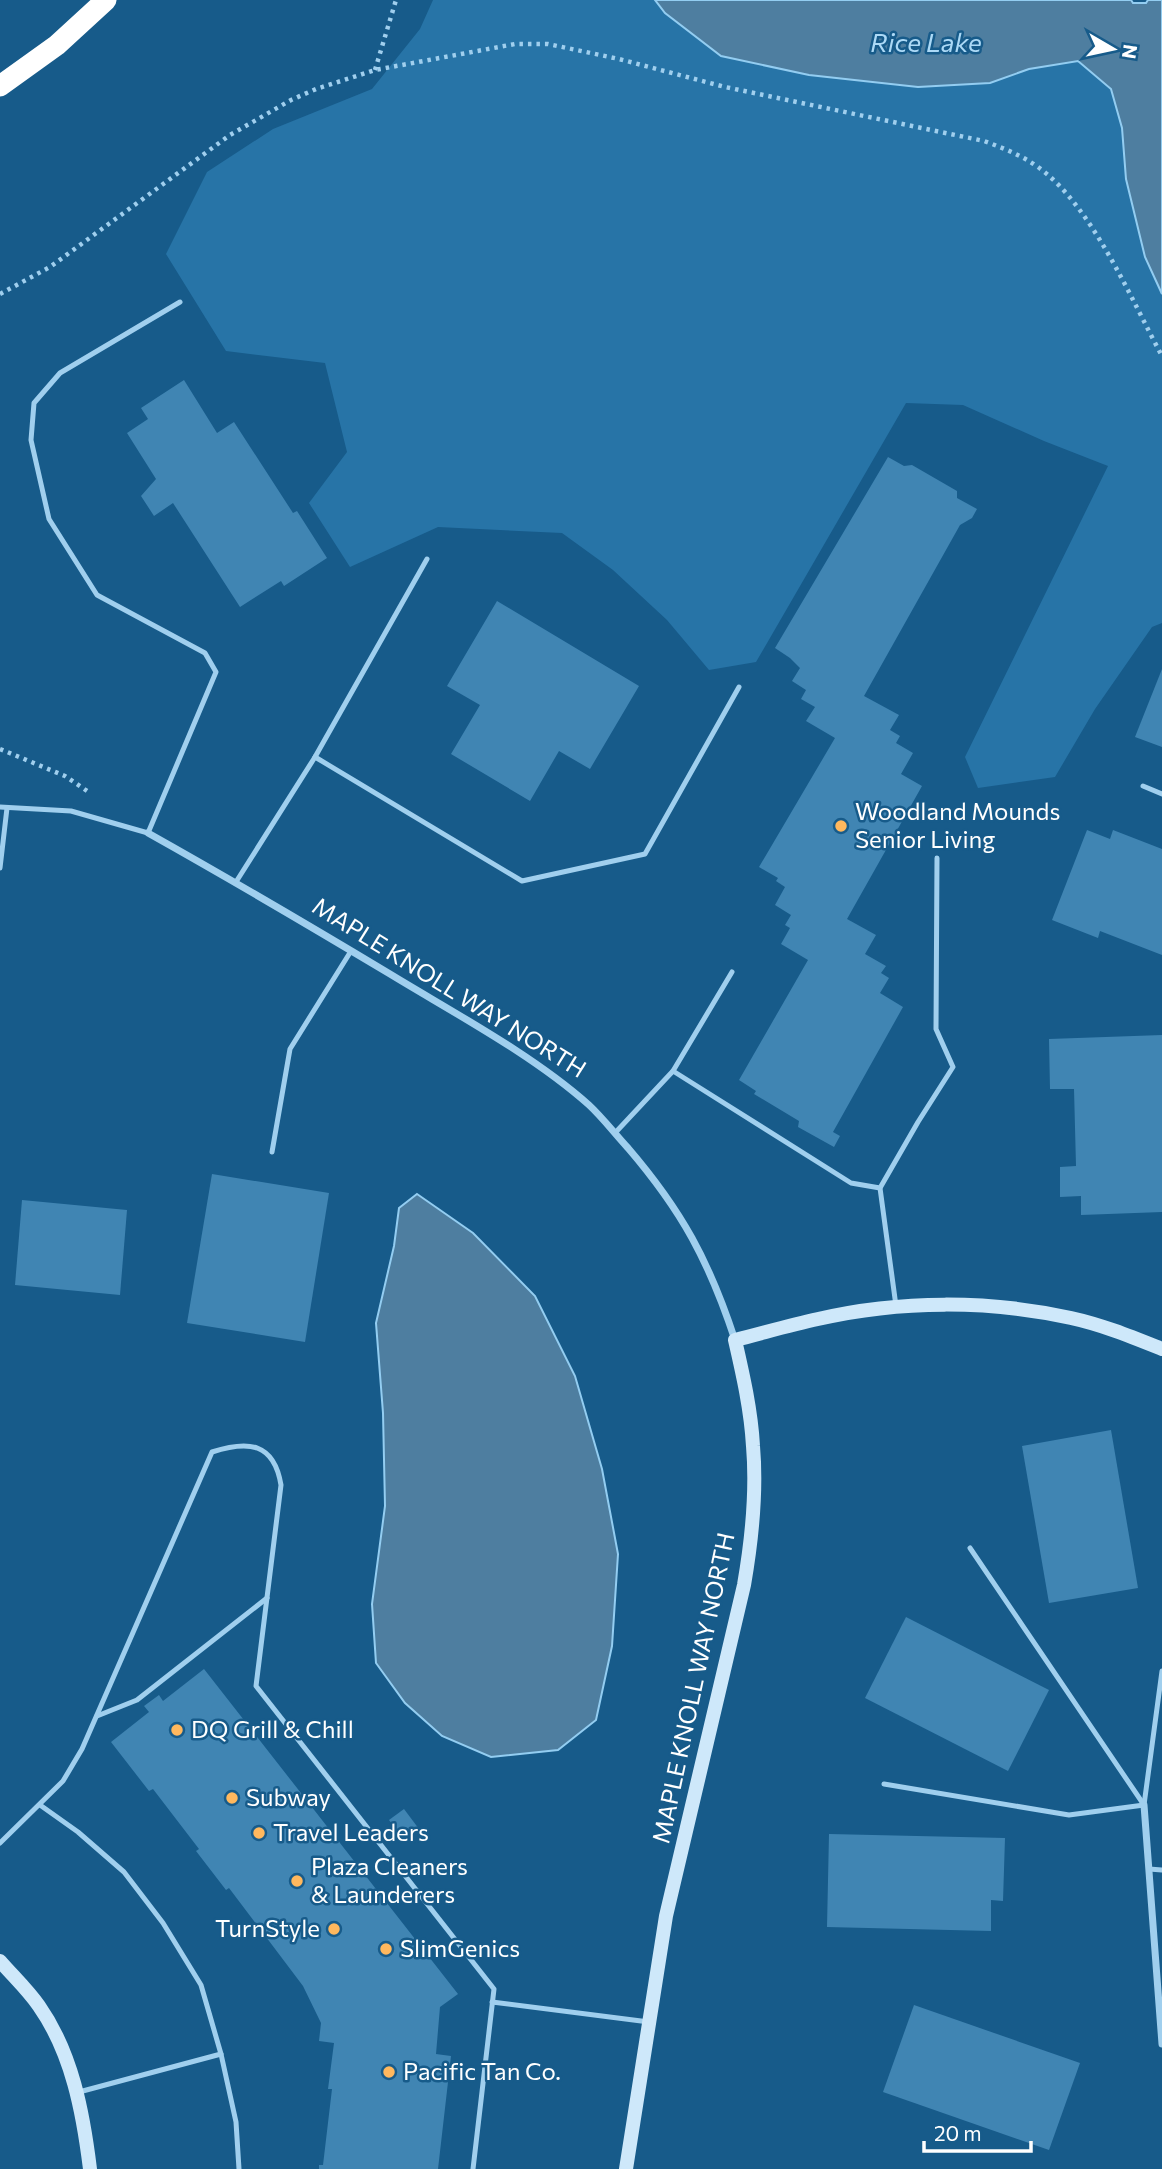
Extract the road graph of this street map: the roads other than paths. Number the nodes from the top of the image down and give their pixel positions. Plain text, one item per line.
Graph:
1 (106, 0) edge
2 (0, 86) edge
3 (180, 302) dead end
4 (427, 559) dead end
5 (739, 687) dead end
6 (314, 757) junction
7 (1143, 786) dead end
8 (1162, 794) edge
9 (3, 807) edge
10 (148, 833) junction
11 (937, 858) dead end
12 (0, 868) edge
13 (236, 882) junction
14 (351, 951) junction
15 (732, 972) dead end
16 (673, 1071) junction
17 (615, 1133) junction
18 (272, 1152) dead end
19 (880, 1188) junction
20 (896, 1307) junction
21 (735, 1340) junction
22 (1162, 1349) edge
23 (970, 1548) dead end
24 (267, 1598) junction
25 (1162, 1671) edge
26 (97, 1716) junction
27 (884, 1784) dead end
28 (40, 1805) junction
29 (1144, 1805) junction
30 (0, 1843) edge
31 (1149, 1869) junction
32 (1162, 1870) edge
33 (0, 1961) edge
34 (492, 2002) junction
35 (649, 2022) junction
36 (1162, 2044) edge
37 (222, 2054) junction
38 (76, 2093) junction
39 (90, 2169) edge
40 (239, 2169) edge
41 (473, 2169) edge
42 (626, 2169) edge

1 - 2 highway
3 - 10 lane
4 - 6 lane
5 - 6 lane
6 - 13 lane
7 - 8 lane
9 - 10 lane
9 - 12 lane
10 - 13 street, MAPLE KNOLL WAY NORTH
11 - 19 lane
13 - 14 street, MAPLE KNOLL WAY NORTH
14 - 17 street, MAPLE KNOLL WAY NORTH
14 - 18 lane
15 - 16 lane
16 - 17 lane
16 - 19 lane
17 - 21 street, MAPLE KNOLL WAY NORTH
19 - 20 lane
20 - 21 street
20 - 22 street
21 - 35 street, MAPLE KNOLL WAY NORTH
23 - 29 lane
24 - 26 lane
24 - 26 lane
24 - 34 lane
25 - 29 lane
26 - 28 lane
27 - 29 lane
28 - 30 lane
28 - 37 lane
29 - 31 street
31 - 32 lane
31 - 36 street
33 - 38 street
34 - 35 lane
34 - 41 lane
35 - 42 street, MAPLE KNOLL WAY NORTH
37 - 38 lane
37 - 40 lane
38 - 39 street

